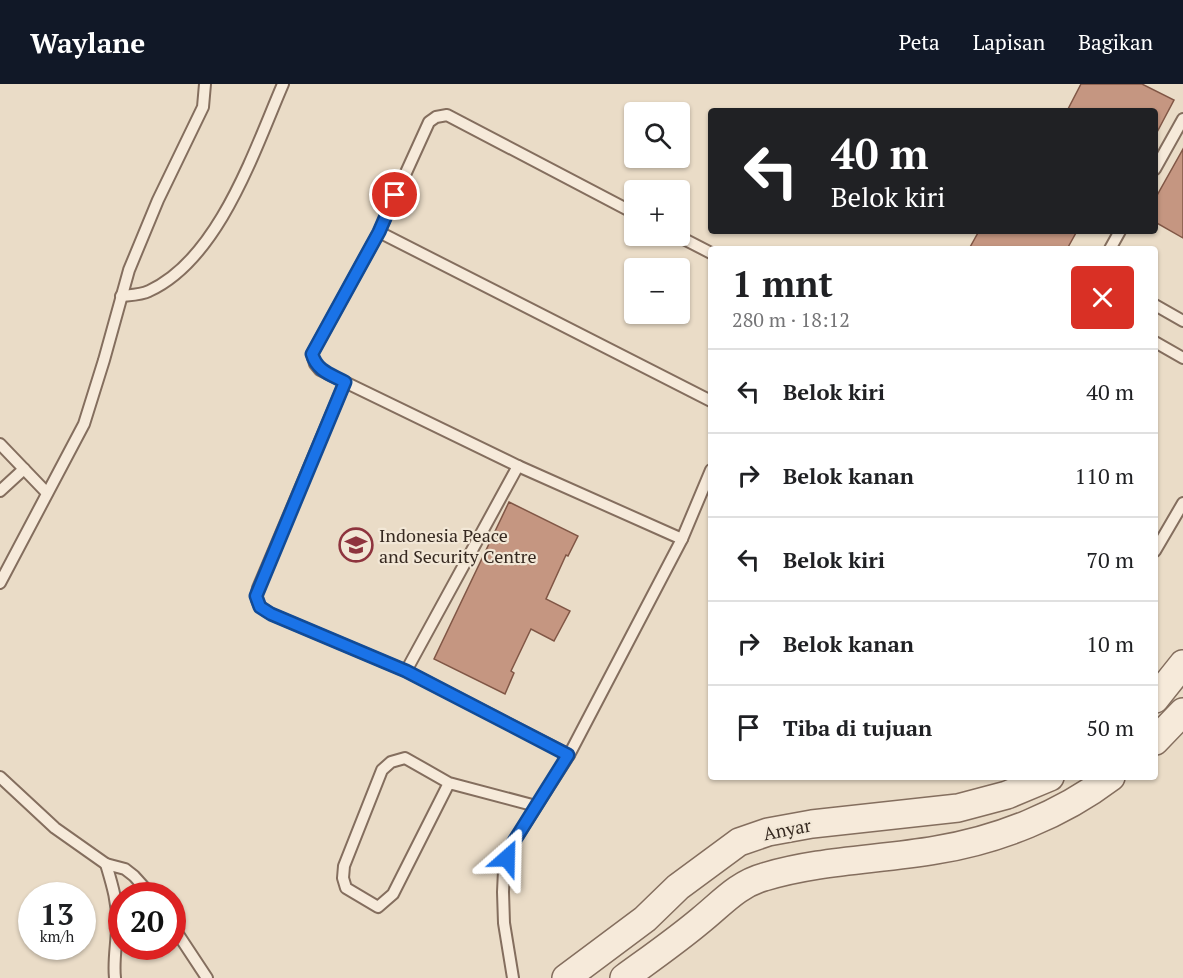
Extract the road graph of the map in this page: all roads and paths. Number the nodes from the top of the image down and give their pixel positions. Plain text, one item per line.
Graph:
1 (205, 84) edge
2 (283, 84) edge
3 (1183, 119) edge
4 (1158, 164) edge
5 (624, 208) edge
6 (379, 232) junction
7 (690, 242) edge
8 (708, 251) edge
9 (122, 296) junction
10 (1158, 307) edge
11 (1183, 321) edge
12 (1158, 344) edge
13 (1183, 358) edge
14 (345, 382) junction
15 (708, 399) edge
16 (0, 444) edge
17 (518, 466) junction
18 (24, 469) junction
19 (708, 478) edge
20 (0, 491) edge
21 (47, 493) junction
22 (1183, 503) edge
23 (682, 539) junction
24 (1158, 546) edge
25 (0, 583) edge
26 (1183, 664) edge
27 (406, 671) junction
28 (1158, 695) edge
29 (1183, 712) edge
30 (1158, 738) edge
31 (568, 755) junction
32 (0, 777) edge
33 (1043, 780) edge
34 (1107, 780) edge
35 (449, 783) junction
36 (536, 806) junction
37 (812, 824) junction
38 (106, 864) junction
39 (823, 864) junction
40 (139, 882) edge
41 (186, 947) edge
42 (115, 978) edge
43 (207, 978) edge
44 (513, 978) edge
45 (566, 978) edge
46 (624, 978) edge

1 - 9 lane
2 - 9 lane
3 - 4 lane
5 - 6 lane
6 - 14 lane
6 - 15 lane
7 - 8 lane
9 - 21 lane
10 - 11 lane
12 - 13 lane
14 - 17 lane
14 - 27 lane
16 - 18 lane
17 - 23 lane
17 - 27 lane
18 - 20 lane
18 - 21 lane
19 - 23 lane
21 - 25 lane
22 - 24 lane
23 - 31 lane
26 - 28 street
27 - 31 lane
29 - 30 street
31 - 36 lane
32 - 38 lane
33 - 37 street, Anyar
34 - 39 street
35 - 35 lane
35 - 36 lane
36 - 44 lane
37 - 39 street
37 - 45 street, Anyar
38 - 40 lane
38 - 42 lane
39 - 46 street
41 - 43 lane

